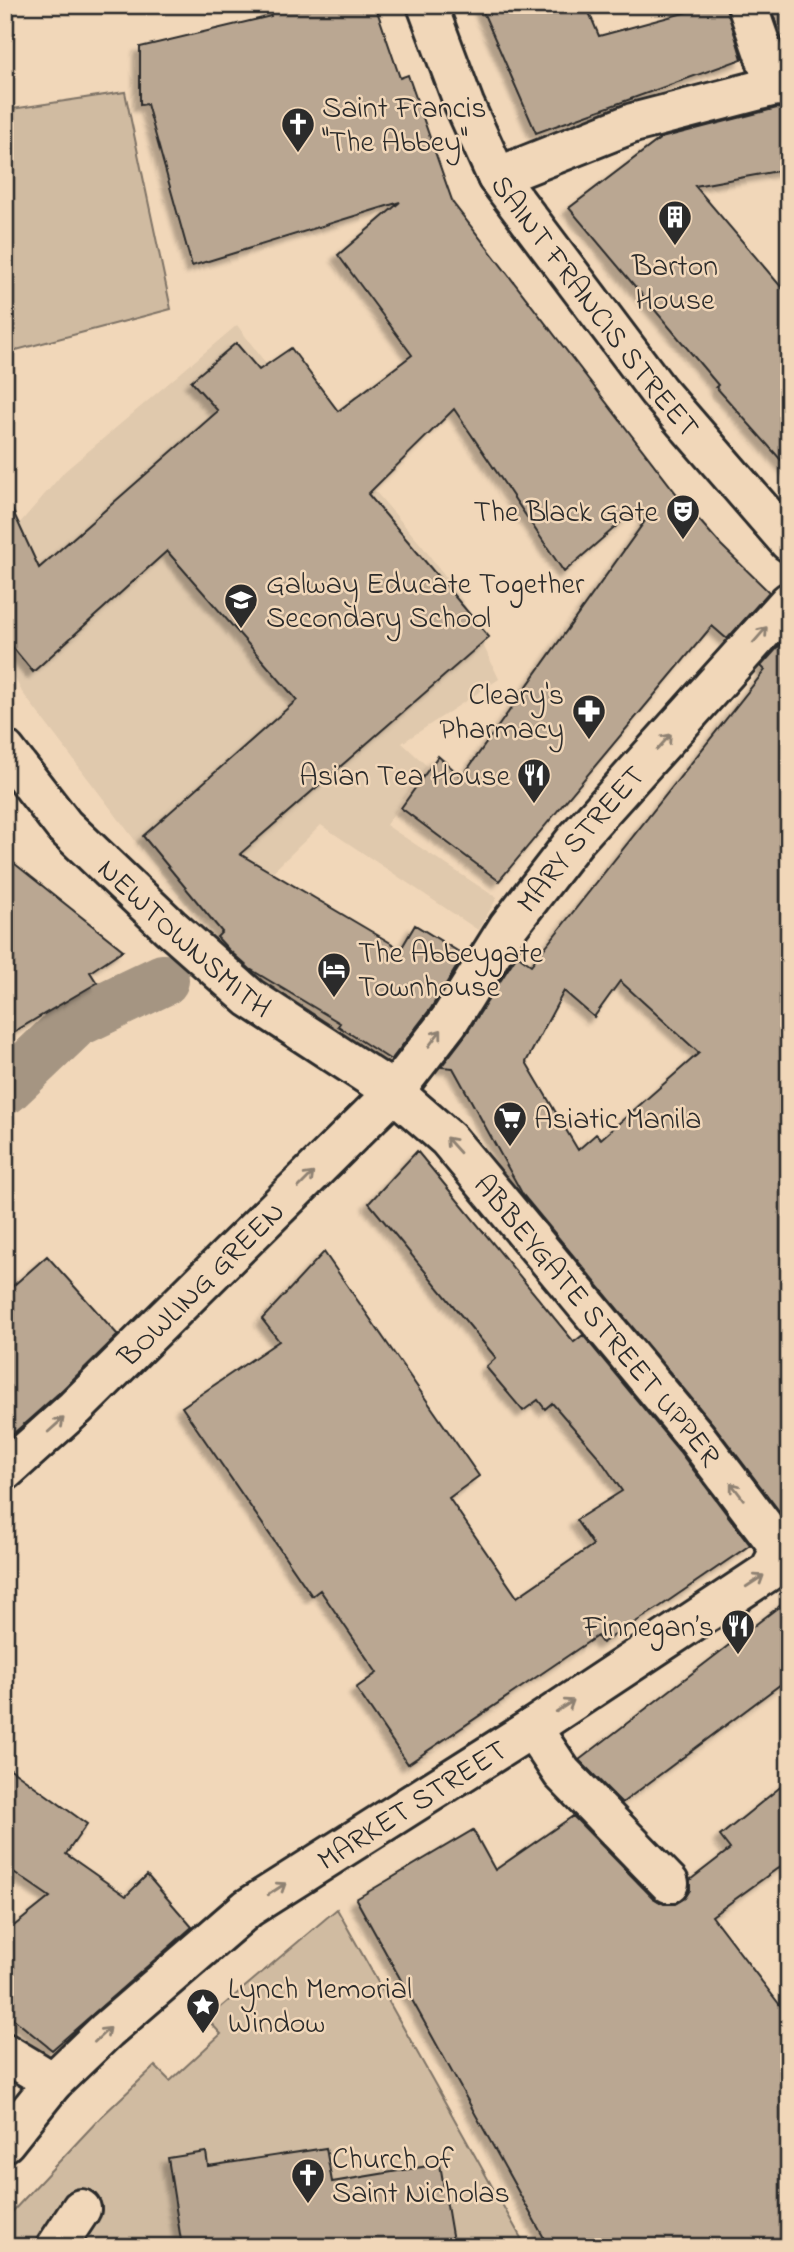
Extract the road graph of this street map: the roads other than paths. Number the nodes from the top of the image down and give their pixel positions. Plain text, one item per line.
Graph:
1 (427, 5) edge
2 (747, 5) edge
3 (782, 86) edge
4 (497, 177) junction
5 (789, 542) edge
6 (789, 602) edge
7 (5, 750) edge
8 (394, 1092) junction
9 (5, 1471) edge
10 (783, 1552) edge
11 (532, 1728) junction
12 (669, 1883) dead end
13 (5, 2053) edge
14 (53, 2082) junction
15 (5, 2142) edge
16 (81, 2210) dead end
17 (56, 2247) edge

1 - 4 street, SAINT FRANCIS STREET
2 - 3 street
3 - 4 street
4 - 5 street, SAINT FRANCIS STREET
8 -> 6 street, MARY STREET
7 - 8 street, NEWTOWNSMITH
9 -> 8 street, BOWLING GREEN
10 -> 8 street, ABBEYGATE STREET UPPER
11 -> 10 street, MARKET STREET
11 - 12 street
14 -> 11 street, MARKET STREET
13 - 14 street
14 - 15 street, MARKET STREET
16 - 17 street

